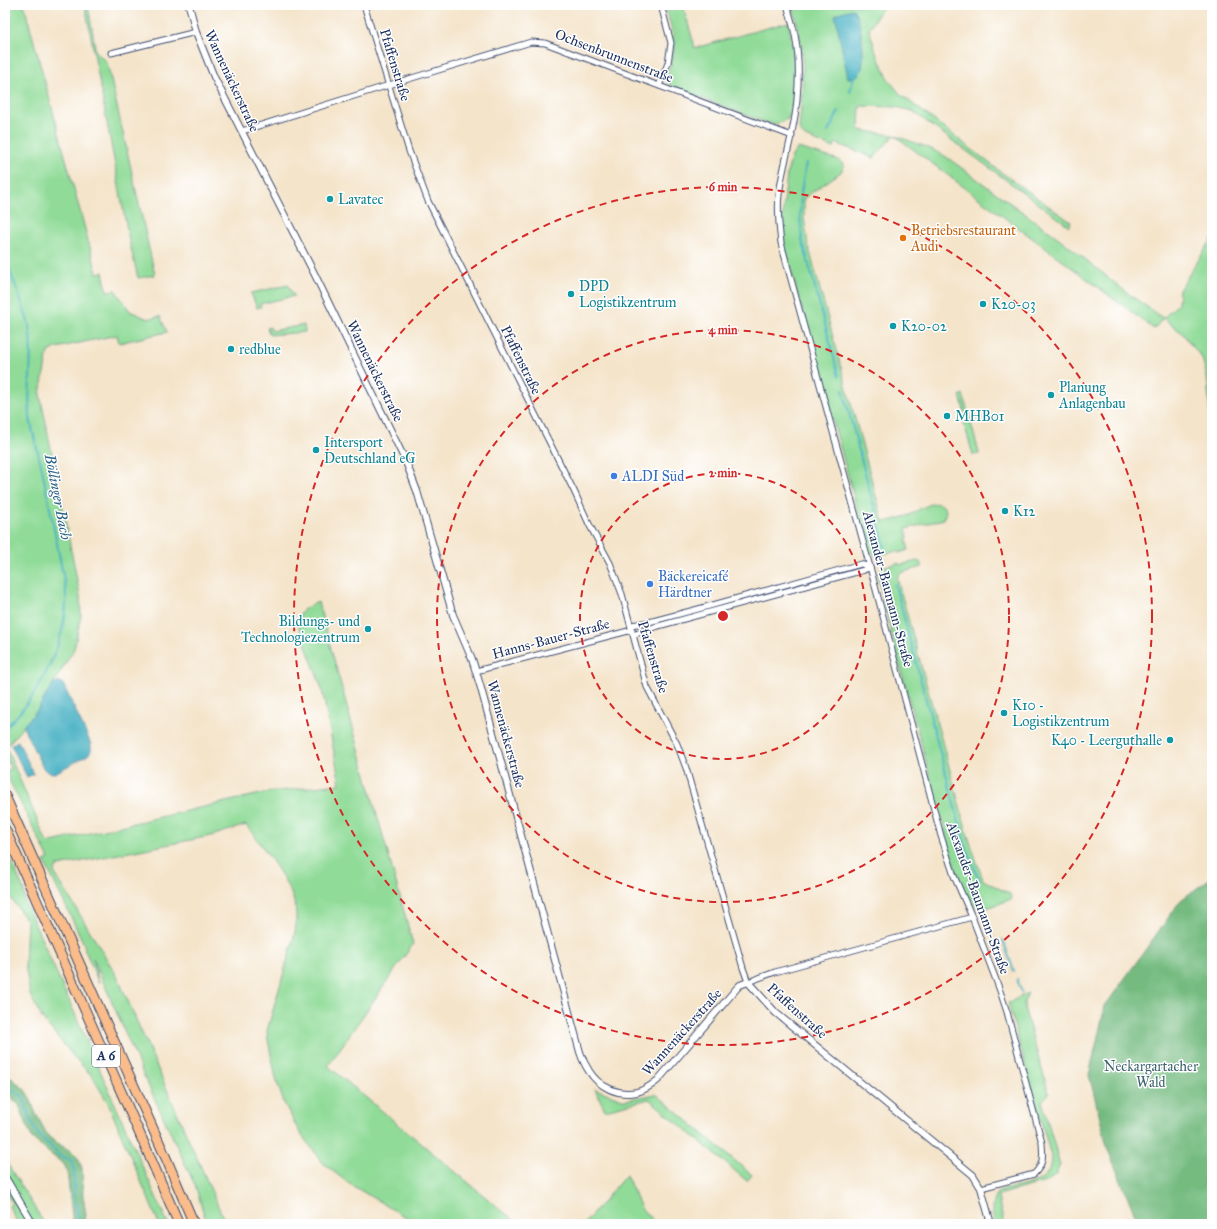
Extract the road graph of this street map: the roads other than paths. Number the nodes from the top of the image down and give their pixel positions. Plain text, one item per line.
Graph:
1 (189, 5) edge
2 (364, 5) edge
3 (661, 5) edge
4 (787, 5) edge
5 (196, 32) junction
6 (111, 53) dead end
7 (388, 85) junction
8 (659, 86) junction
9 (242, 131) junction
10 (792, 136) junction
11 (870, 567) junction
12 (703, 611) junction
13 (632, 630) junction
14 (476, 671) junction
15 (5, 796) edge
16 (5, 830) edge
17 (972, 917) junction
18 (748, 982) junction
19 (5, 1177) edge
20 (980, 1188) junction
21 (33, 1224) edge
22 (179, 1224) edge
23 (194, 1224) edge
24 (991, 1224) edge

1 - 5 street, Wannenäckerstraße
2 - 7 street, Pfaffenstraße
3 - 8 street
4 - 10 street, Alexander-Baumann-Straße
5 - 6 street
5 - 9 street, Wannenäckerstraße
7 - 8 street, Ochsenbrunnenstraße
7 - 9 street, Ochsenbrunnenstraße
7 - 13 street, Pfaffenstraße
8 - 10 street, Ochsenbrunnenstraße
9 - 14 street, Wannenäckerstraße
10 - 11 street, Alexander-Baumann-Straße
11 - 12 street, Hanns-Bauer-Straße
11 - 17 street, Alexander-Baumann-Straße
12 - 13 street, Hanns-Bauer-Straße
12 - 13 street, Hanns-Bauer-Straße
13 - 14 street, Hanns-Bauer-Straße
13 - 18 street, Pfaffenstraße
14 - 18 street, Wannenäckerstraße
15 - 23 highway, A 6
16 - 22 highway, A 6
17 - 18 street, Wannenäckerstraße
17 - 20 street, Alexander-Baumann-Straße
18 - 20 street, Pfaffenstraße
19 - 21 street
20 - 24 street, Pfaffenstraße

